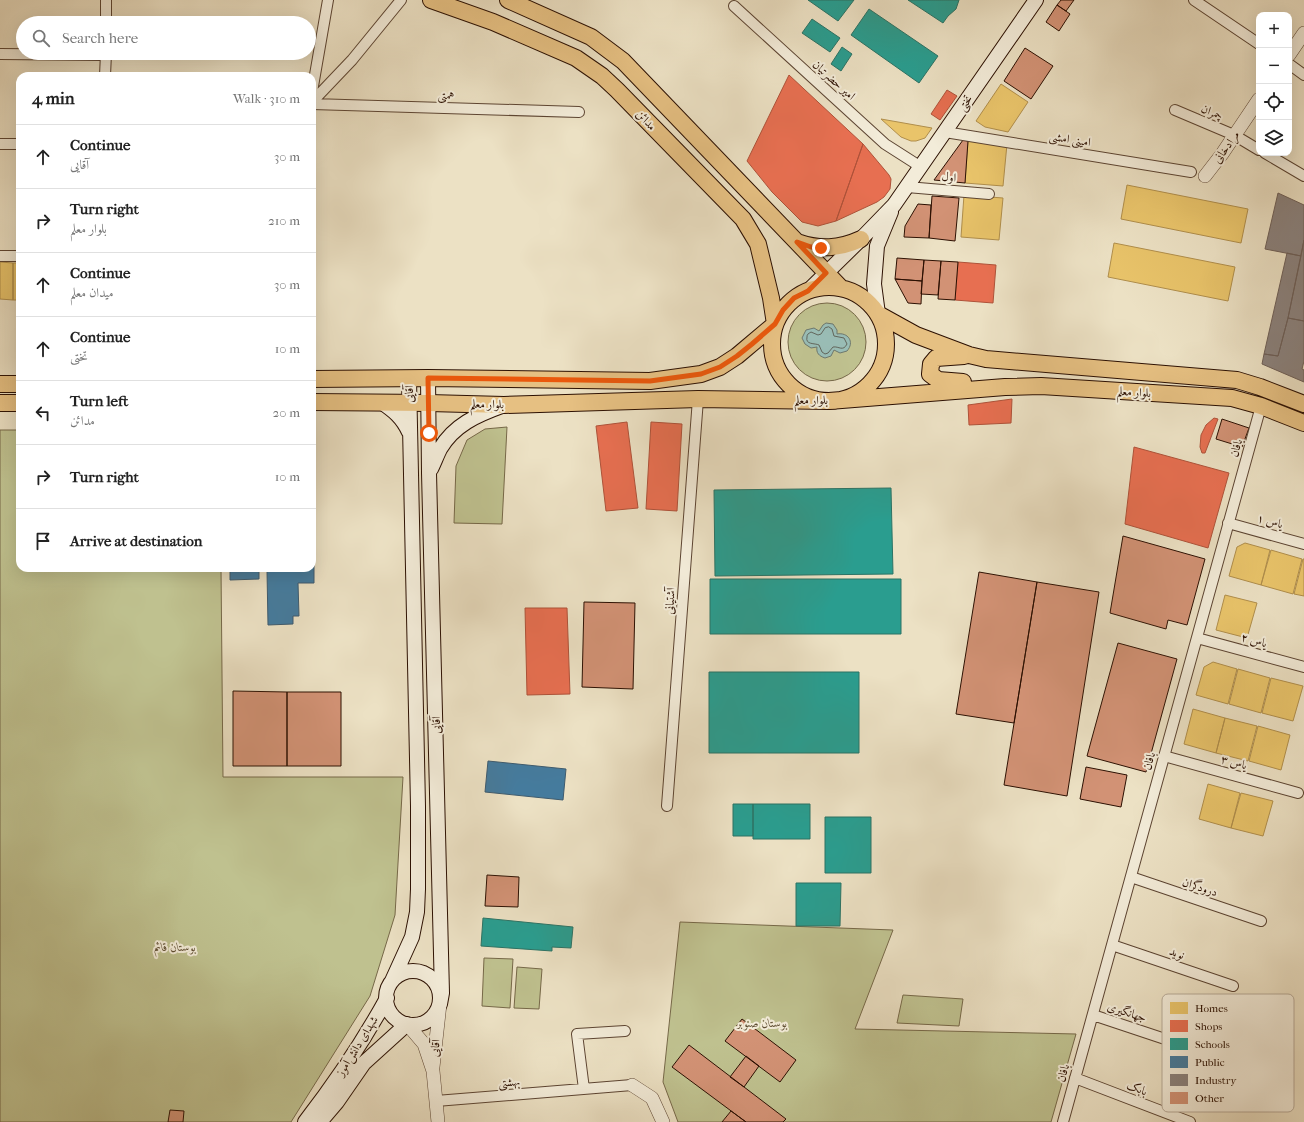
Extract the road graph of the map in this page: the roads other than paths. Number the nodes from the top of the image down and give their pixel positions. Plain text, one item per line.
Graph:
1 (106, 0) edge
2 (328, 0) edge
3 (401, 0) edge
4 (431, 0) edge
5 (508, 0) edge
6 (1036, 0) edge
7 (1194, 0) edge
8 (734, 6) dead end
9 (106, 16) edge
10 (1304, 33) edge
11 (1256, 42) edge
12 (1292, 51) edge
13 (0, 54) edge
14 (16, 54) edge
15 (106, 60) edge
16 (1292, 66) edge
17 (105, 72) edge
18 (315, 72) edge
19 (1304, 75) edge
20 (316, 99) edge
21 (316, 103) edge
22 (1256, 103) edge
23 (1175, 110) dead end
24 (579, 112) dead end
25 (945, 132) junction
26 (1234, 135) junction
27 (0, 144) edge
28 (16, 144) edge
29 (1256, 148) edge
30 (1270, 156) edge
31 (921, 167) junction
32 (1191, 172) dead end
33 (1205, 176) dead end
34 (1304, 176) edge
35 (907, 187) junction
36 (989, 194) dead end
37 (894, 205) junction
38 (861, 239) junction
39 (797, 242) junction
40 (0, 256) edge
41 (16, 256) edge
42 (826, 273) junction
43 (841, 288) junction
44 (808, 291) junction
45 (878, 314) junction
46 (775, 324) junction
47 (969, 355) junction
48 (428, 378) junction
49 (316, 379) edge
50 (408, 379) junction
51 (0, 384) edge
52 (16, 384) edge
53 (1005, 386) junction
54 (698, 399) junction
55 (829, 401) junction
56 (316, 402) edge
57 (381, 402) junction
58 (0, 403) edge
59 (16, 403) edge
60 (409, 403) junction
61 (429, 403) junction
62 (1304, 404) edge
63 (504, 405) junction
64 (1261, 406) junction
65 (1304, 423) edge
66 (410, 433) junction
67 (429, 473) junction
68 (1228, 523) junction
69 (1304, 544) edge
70 (1197, 638) junction
71 (1304, 667) edge
72 (1164, 756) junction
73 (1298, 794) dead end
74 (667, 806) dead end
75 (1131, 877) junction
76 (1261, 921) dead end
77 (1112, 945) junction
78 (392, 981) junction
79 (1233, 986) dead end
80 (386, 998) junction
81 (440, 1004) junction
82 (1093, 1014) junction
83 (407, 1024) junction
84 (625, 1031) dead end
85 (1162, 1038) edge
86 (433, 1071) junction
87 (1075, 1078) junction
88 (632, 1085) joint
89 (584, 1089) junction
90 (331, 1098) junction
91 (436, 1101) junction
92 (1162, 1111) edge
93 (1164, 1112) edge
94 (304, 1122) edge
95 (320, 1122) edge
96 (438, 1122) edge
97 (663, 1122) edge
98 (1063, 1122) edge
99 (1190, 1122) edge

1 - 9 street
2 - 18 street
3 - 20 street
4 - 46 main road, مدائن
5 - 39 main road, مدائن
6 - 25 main road, تختی
7 - 11 street
8 - 31 street, امیر حضرتیان
10 - 12 street
13 - 14 street
15 - 17 street
16 - 19 street
21 - 24 street, همتی
22 - 26 street, مرادخانی
23 - 26 street, چمران
25 - 31 main road, تختی
25 - 32 street, امینی امشی
26 - 29 street, چمران
26 - 33 street, مرادخانی
27 - 28 street
30 - 34 street
31 - 35 main road, تختی
35 - 36 street, اول
35 - 37 main road, تختی
37 - 38 main road, تختی
37 - 45 main road, تختی
38 - 39 main road
38 - 42 main road, تختی
39 - 42 main road, مدائن
40 - 41 street
42 - 43 main road, مدائن
42 - 44 main road, تختی
43 - 44 main road
43 - 45 main road
44 - 46 main road
45 - 47 main road, بلوار معلم
45 - 55 main road
46 - 48 main road, بلوار معلم
46 - 55 main road
47 - 53 main road
47 - 62 main road, بلوار معلم
48 - 50 main road, بلوار معلم
48 - 61 main road, آقایی
49 - 50 main road, بلوار معلم
50 - 60 main road, آقایی
51 - 52 main road
53 - 55 main road, بلوار معلم
53 - 64 main road, بلوار معلم
54 - 55 main road, بلوار معلم
54 - 63 main road, بلوار معلم
54 - 74 street, آشتیانی
56 - 57 main road, بلوار معلم
57 - 60 main road, بلوار معلم
57 - 66 main road
58 - 59 main road
60 - 61 main road, بلوار معلم
60 - 66 main road, آقایی
61 - 63 main road, بلوار معلم
61 - 67 main road, آقایی
63 - 67 main road
64 - 65 main road, بلوار معلم
64 - 68 street, بافان
66 - 78 main road, آقایی
67 - 81 main road, آقایی
68 - 69 street, یاس ۱
68 - 70 street, بافان
70 - 71 street, یاس ۲
70 - 72 street, بافان
72 - 73 street, یاس ۳
72 - 75 street, بافان
75 - 76 street, درودگران
75 - 77 street, بافان
77 - 79 street, نوید
77 - 82 street, بافان
78 - 80 main road
78 - 81 main road
80 - 83 main road
80 - 90 main road, شهدای دانش‌آموز
81 - 83 main road
81 - 86 street, آقایی
82 - 85 street, جهانگیری
82 - 87 street, بافان
83 - 86 street, آقایی
83 - 90 main road, شهدای دانش‌آموز
84 - 89 street
86 - 91 street, آقایی
87 - 92 street, بابک
87 - 98 street, بافان
88 - 89 street, بهشتی
88 - 97 street
89 - 91 street, بهشتی
90 - 94 main road
90 - 95 main road
91 - 96 street, آقایی
93 - 99 street, بابک

